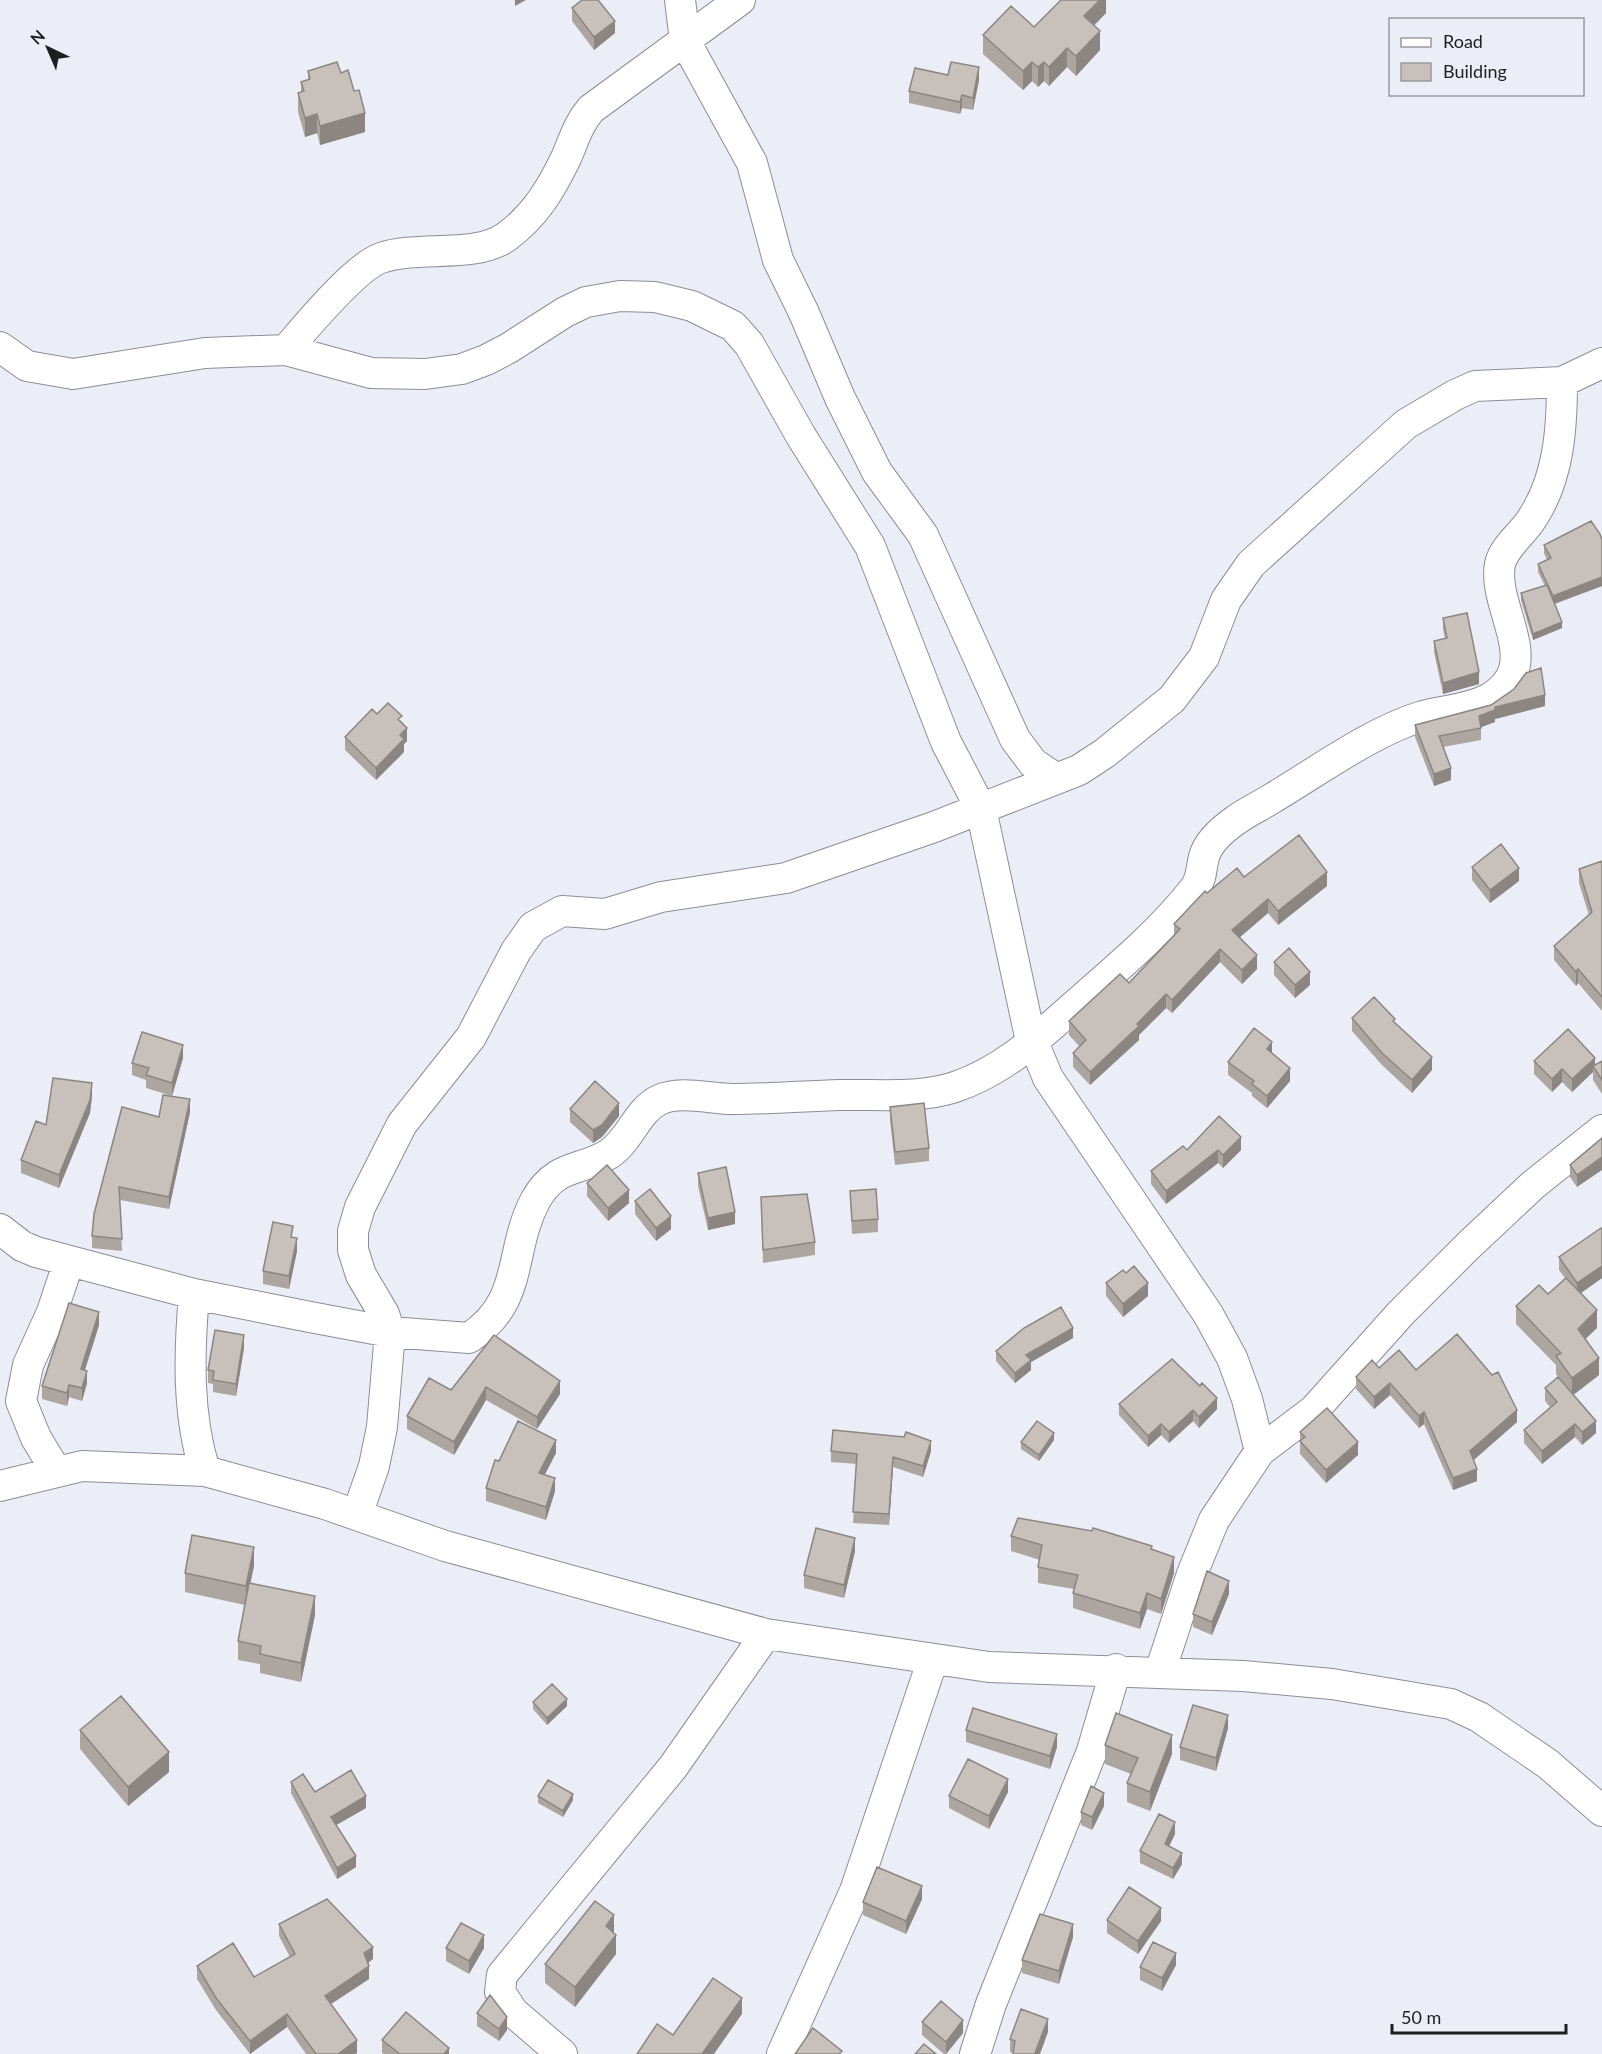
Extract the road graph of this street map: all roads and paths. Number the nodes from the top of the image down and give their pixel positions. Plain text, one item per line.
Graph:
1 (680, 0) edge
2 (741, 0) edge
3 (685, 41) junction
4 (0, 347) edge
5 (286, 351) junction
6 (1602, 363) edge
7 (1562, 382) junction
8 (1055, 778) junction
9 (981, 809) junction
10 (1033, 1044) junction
11 (1602, 1130) edge
12 (0, 1229) edge
13 (69, 1261) junction
14 (194, 1294) junction
15 (390, 1332) junction
16 (1260, 1451) junction
17 (56, 1471) junction
18 (205, 1471) junction
19 (0, 1486) edge
20 (357, 1515) junction
21 (766, 1634) junction
22 (933, 1659) junction
23 (1116, 1669) junction
24 (1160, 1672) junction
25 (1602, 1811) edge
26 (562, 2054) edge
27 (782, 2054) edge
28 (975, 2054) edge

1 - 3 street
2 - 3 street
3 - 5 street
3 - 8 street
4 - 5 street
5 - 9 street
6 - 7 street
7 - 8 street
7 - 10 street
8 - 9 street
9 - 10 street
9 - 15 street
10 - 15 street
10 - 16 street
11 - 16 street
12 - 13 street
13 - 14 street
13 - 17 street
14 - 15 street
14 - 18 street
15 - 20 street
16 - 24 street
17 - 18 street
17 - 19 street
18 - 20 street
20 - 21 street
21 - 22 street
21 - 26 street
22 - 23 street
22 - 27 street
23 - 24 street
23 - 28 street
24 - 25 street

